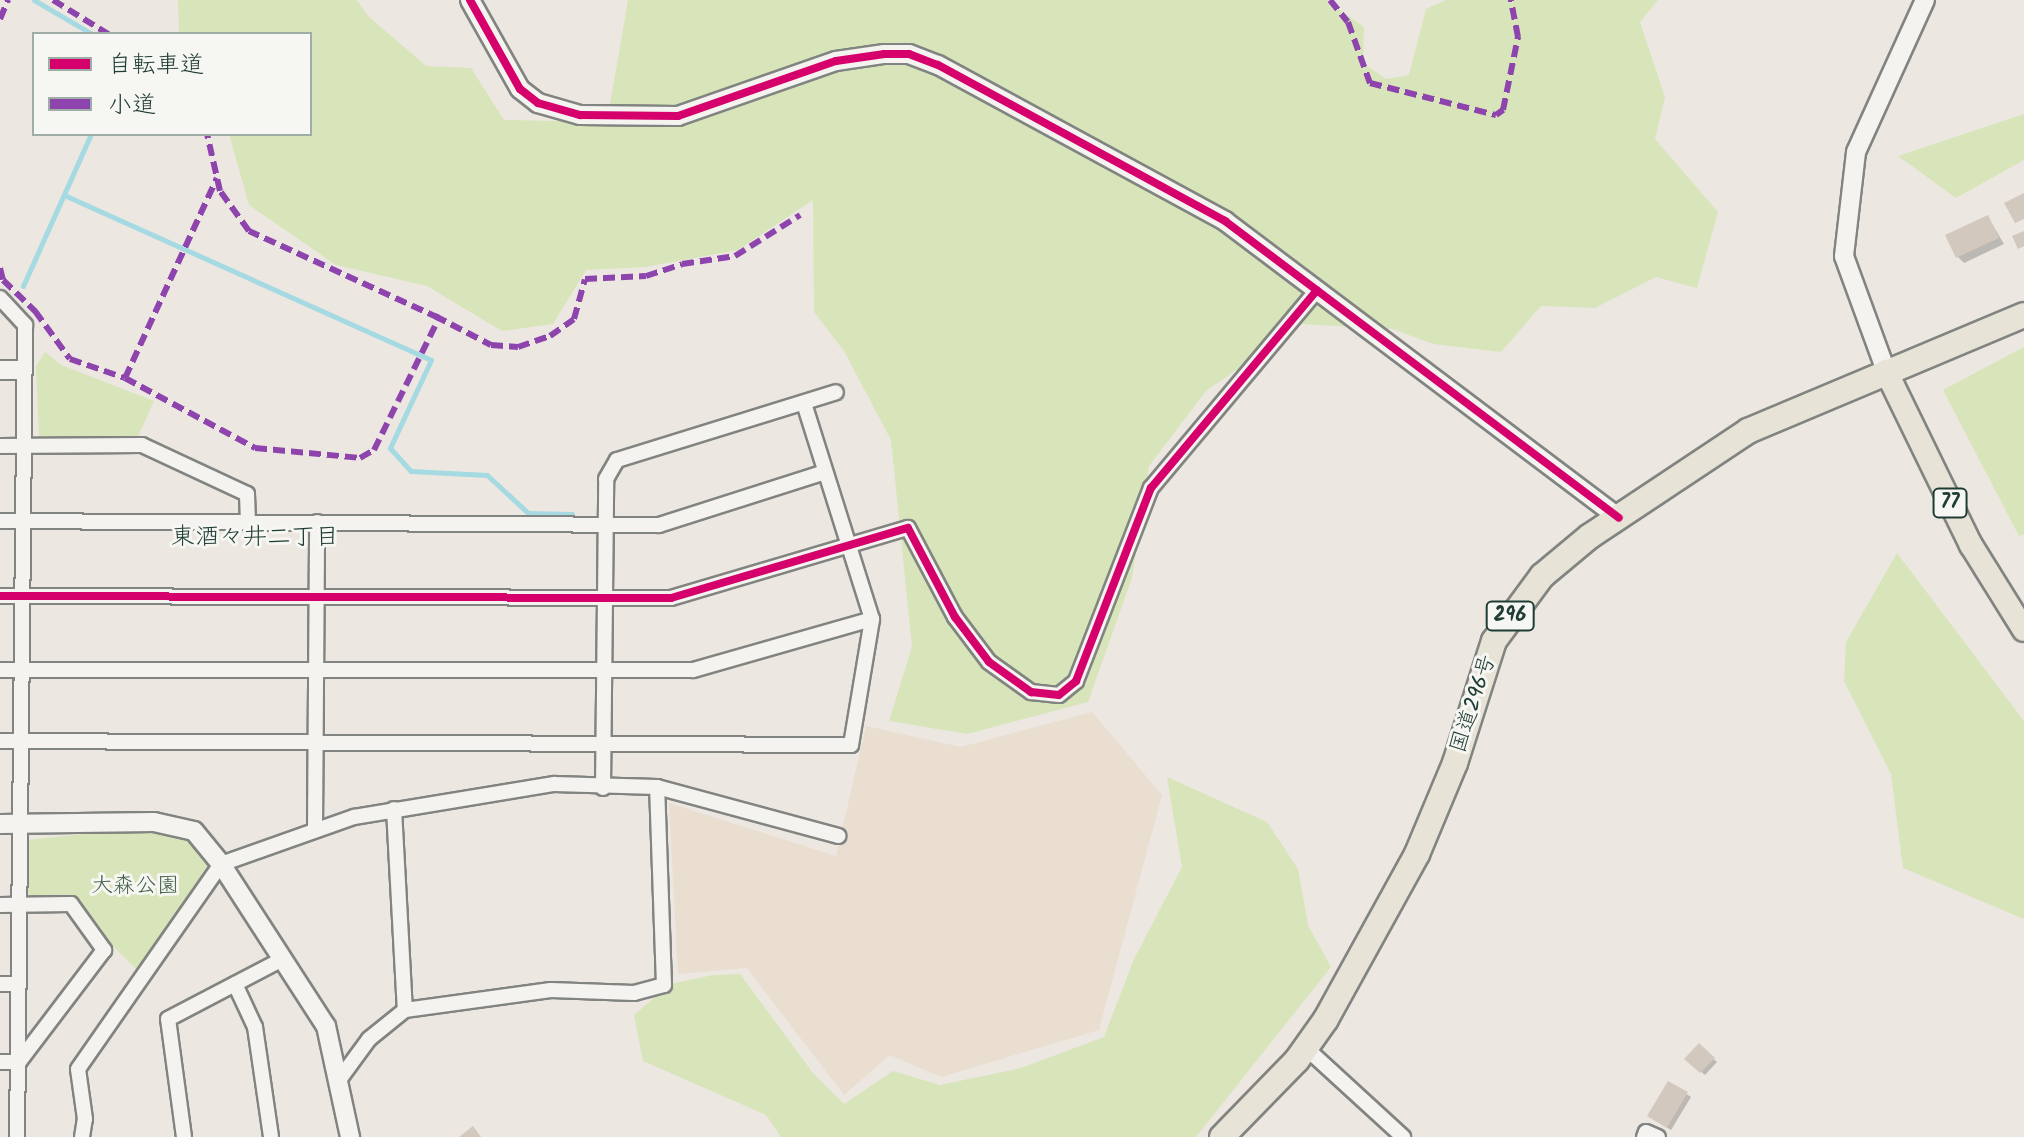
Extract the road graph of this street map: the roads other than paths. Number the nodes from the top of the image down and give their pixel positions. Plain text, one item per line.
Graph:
1 (470, 0) edge
2 (1925, 0) edge
3 (1317, 290) junction
4 (0, 298) edge
5 (2024, 315) edge
6 (0, 370) edge
7 (22, 370) junction
8 (1886, 371) junction
9 (836, 392) dead end
10 (804, 403) junction
11 (0, 446) edge
12 (22, 446) junction
13 (825, 472) junction
14 (1619, 518) junction
15 (0, 521) edge
16 (20, 521) junction
17 (317, 522) junction
18 (248, 523) junction
19 (605, 524) junction
20 (847, 546) junction
21 (0, 596) edge
22 (20, 596) junction
23 (315, 596) junction
24 (607, 598) junction
25 (872, 619) junction
26 (2024, 630) edge
27 (314, 669) junction
28 (0, 670) edge
29 (21, 670) junction
30 (607, 671) junction
31 (0, 741) edge
32 (18, 741) junction
33 (313, 742) junction
34 (605, 743) junction
35 (657, 787) junction
36 (603, 788) junction
37 (394, 809) junction
38 (9, 824) edge
39 (315, 828) junction
40 (839, 836) dead end
41 (221, 864) junction
42 (0, 905) edge
43 (18, 905) junction
44 (281, 960) junction
45 (0, 984) edge
46 (18, 984) junction
47 (235, 984) junction
48 (405, 1010) junction
49 (1306, 1048) junction
50 (0, 1062) edge
51 (19, 1062) junction
52 (339, 1080) junction
53 (17, 1137) edge
54 (82, 1137) edge
55 (184, 1137) edge
56 (271, 1137) edge
57 (350, 1137) edge
58 (1222, 1137) edge
59 (1403, 1137) edge
60 (1644, 1137) edge
61 (1658, 1137) edge

1 - 3 street
2 - 8 street
3 - 14 street
3 - 20 street
4 - 7 street
5 - 8 highway, 国道296号 / 296
6 - 7 street
7 - 12 street
8 - 14 highway, 国道296号 / 296
8 - 26 main road, 77
9 - 10 street
10 - 13 street
10 - 19 street
11 - 12 street
12 - 16 street
12 - 18 street
13 - 19 street
13 - 20 street
14 - 49 highway, 国道296号 / 296
15 - 16 street
16 - 18 street
16 - 22 street
17 - 18 street
17 - 19 street
17 - 23 street
19 - 24 street
20 - 24 street
20 - 25 street
21 - 22 street
22 - 23 street
22 - 29 street
23 - 24 street
23 - 27 street
24 - 30 street
25 - 30 street
25 - 34 street
27 - 29 street
27 - 30 street
27 - 33 street
28 - 29 street
29 - 32 street
30 - 34 street
31 - 32 street
32 - 33 street
32 - 38 street
33 - 34 street
33 - 39 street
34 - 36 street
35 - 36 street
35 - 40 street
35 - 48 street
36 - 37 street
37 - 39 street
37 - 48 street
38 - 41 street
38 - 43 street
39 - 41 street
41 - 44 street
41 - 54 street
42 - 43 street
43 - 46 street
43 - 51 street
44 - 47 street
44 - 52 street
45 - 46 street
46 - 51 street
47 - 55 street
47 - 56 street
48 - 52 street
49 - 58 highway, 国道296号 / 296
49 - 59 street
50 - 51 street
51 - 53 street
52 - 57 street
60 - 61 street

